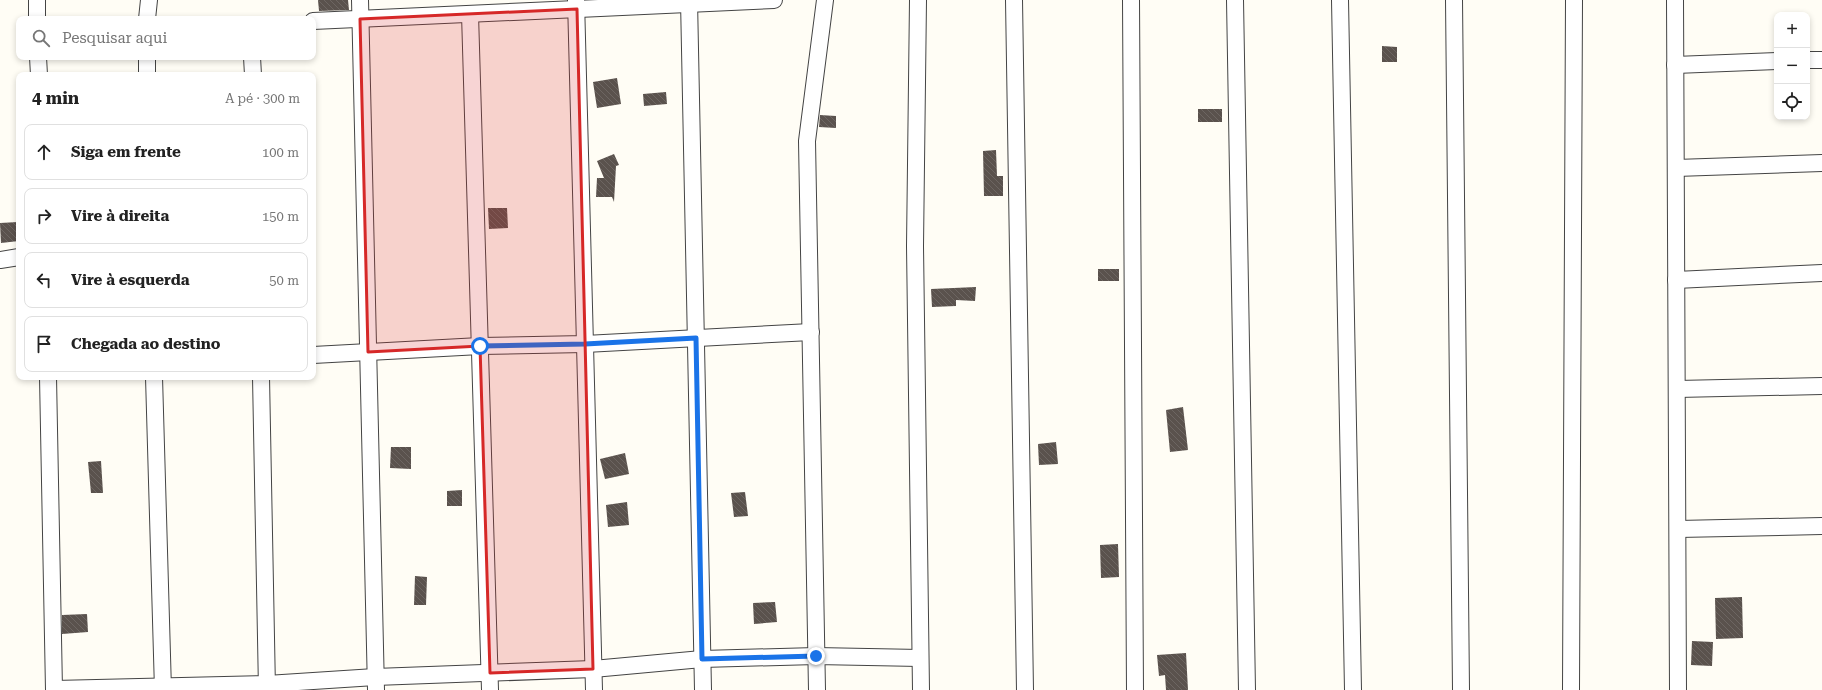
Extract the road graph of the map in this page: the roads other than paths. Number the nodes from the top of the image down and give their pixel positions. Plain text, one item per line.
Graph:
1 (37, 0) edge
2 (150, 0) edge
3 (360, 0) edge
4 (774, 0) edge
5 (825, 0) edge
6 (918, 0) edge
7 (1014, 0) edge
8 (1131, 0) edge
9 (1235, 0) edge
10 (1340, 0) edge
11 (1454, 0) edge
12 (1574, 0) edge
13 (1675, 0) edge
14 (689, 2) edge
15 (577, 5) edge
16 (470, 14) junction
17 (37, 16) edge
18 (148, 16) edge
19 (360, 19) junction
20 (316, 21) edge
21 (38, 60) edge
22 (147, 60) edge
23 (252, 60) edge
24 (1810, 60) edge
25 (1822, 60) edge
26 (1774, 61) edge
27 (1675, 65) junction
28 (39, 72) edge
29 (147, 72) edge
30 (253, 72) edge
31 (1822, 163) edge
32 (1676, 168) junction
33 (16, 257) edge
34 (0, 260) edge
35 (1822, 273) edge
36 (1676, 280) junction
37 (811, 332) junction
38 (696, 338) junction
39 (585, 344) junction
40 (480, 346) junction
41 (368, 352) junction
42 (316, 355) edge
43 (48, 380) edge
44 (154, 380) edge
45 (261, 380) edge
46 (1822, 386) edge
47 (1677, 389) junction
48 (1822, 526) edge
49 (1678, 529) junction
50 (816, 656) junction
51 (920, 658) junction
52 (702, 659) junction
53 (593, 669) junction
54 (490, 673) junction
55 (376, 683) edge
56 (267, 687) edge
57 (163, 688) edge
58 (54, 689) edge
59 (490, 690) edge
60 (594, 690) edge
61 (703, 690) edge
62 (817, 690) edge
63 (921, 690) edge
64 (1025, 690) edge
65 (1136, 690) edge
66 (1247, 690) edge
67 (1353, 690) edge
68 (1461, 690) edge
69 (1571, 690) edge
70 (1678, 690) edge

1 - 17 street
2 - 18 street
3 - 19 street
4 - 14 street
5 - 37 street
6 - 51 street
7 - 64 street
8 - 65 street
9 - 66 street
10 - 67 street
11 - 68 street
12 - 69 street
13 - 27 street
14 - 15 street
14 - 38 street
15 - 16 street
15 - 39 street
16 - 19 street
16 - 40 street
19 - 20 street
19 - 41 street
21 - 28 street
22 - 29 street
23 - 30 street
24 - 25 street
26 - 27 street
27 - 32 street
31 - 32 street
32 - 36 street
33 - 34 street
35 - 36 street
36 - 47 street
37 - 38 street
37 - 50 street
38 - 39 street
38 - 52 street
39 - 40 street
39 - 53 street
40 - 41 street
40 - 54 street
41 - 42 street
41 - 55 street
43 - 58 street
44 - 57 street
45 - 56 street
46 - 47 street
47 - 49 street
48 - 49 street
49 - 70 street
50 - 51 street
50 - 52 street
50 - 62 street
51 - 63 street
52 - 53 street
52 - 61 street
53 - 54 street
53 - 60 street
54 - 55 street
54 - 59 street
55 - 56 street
56 - 57 street
57 - 58 street

